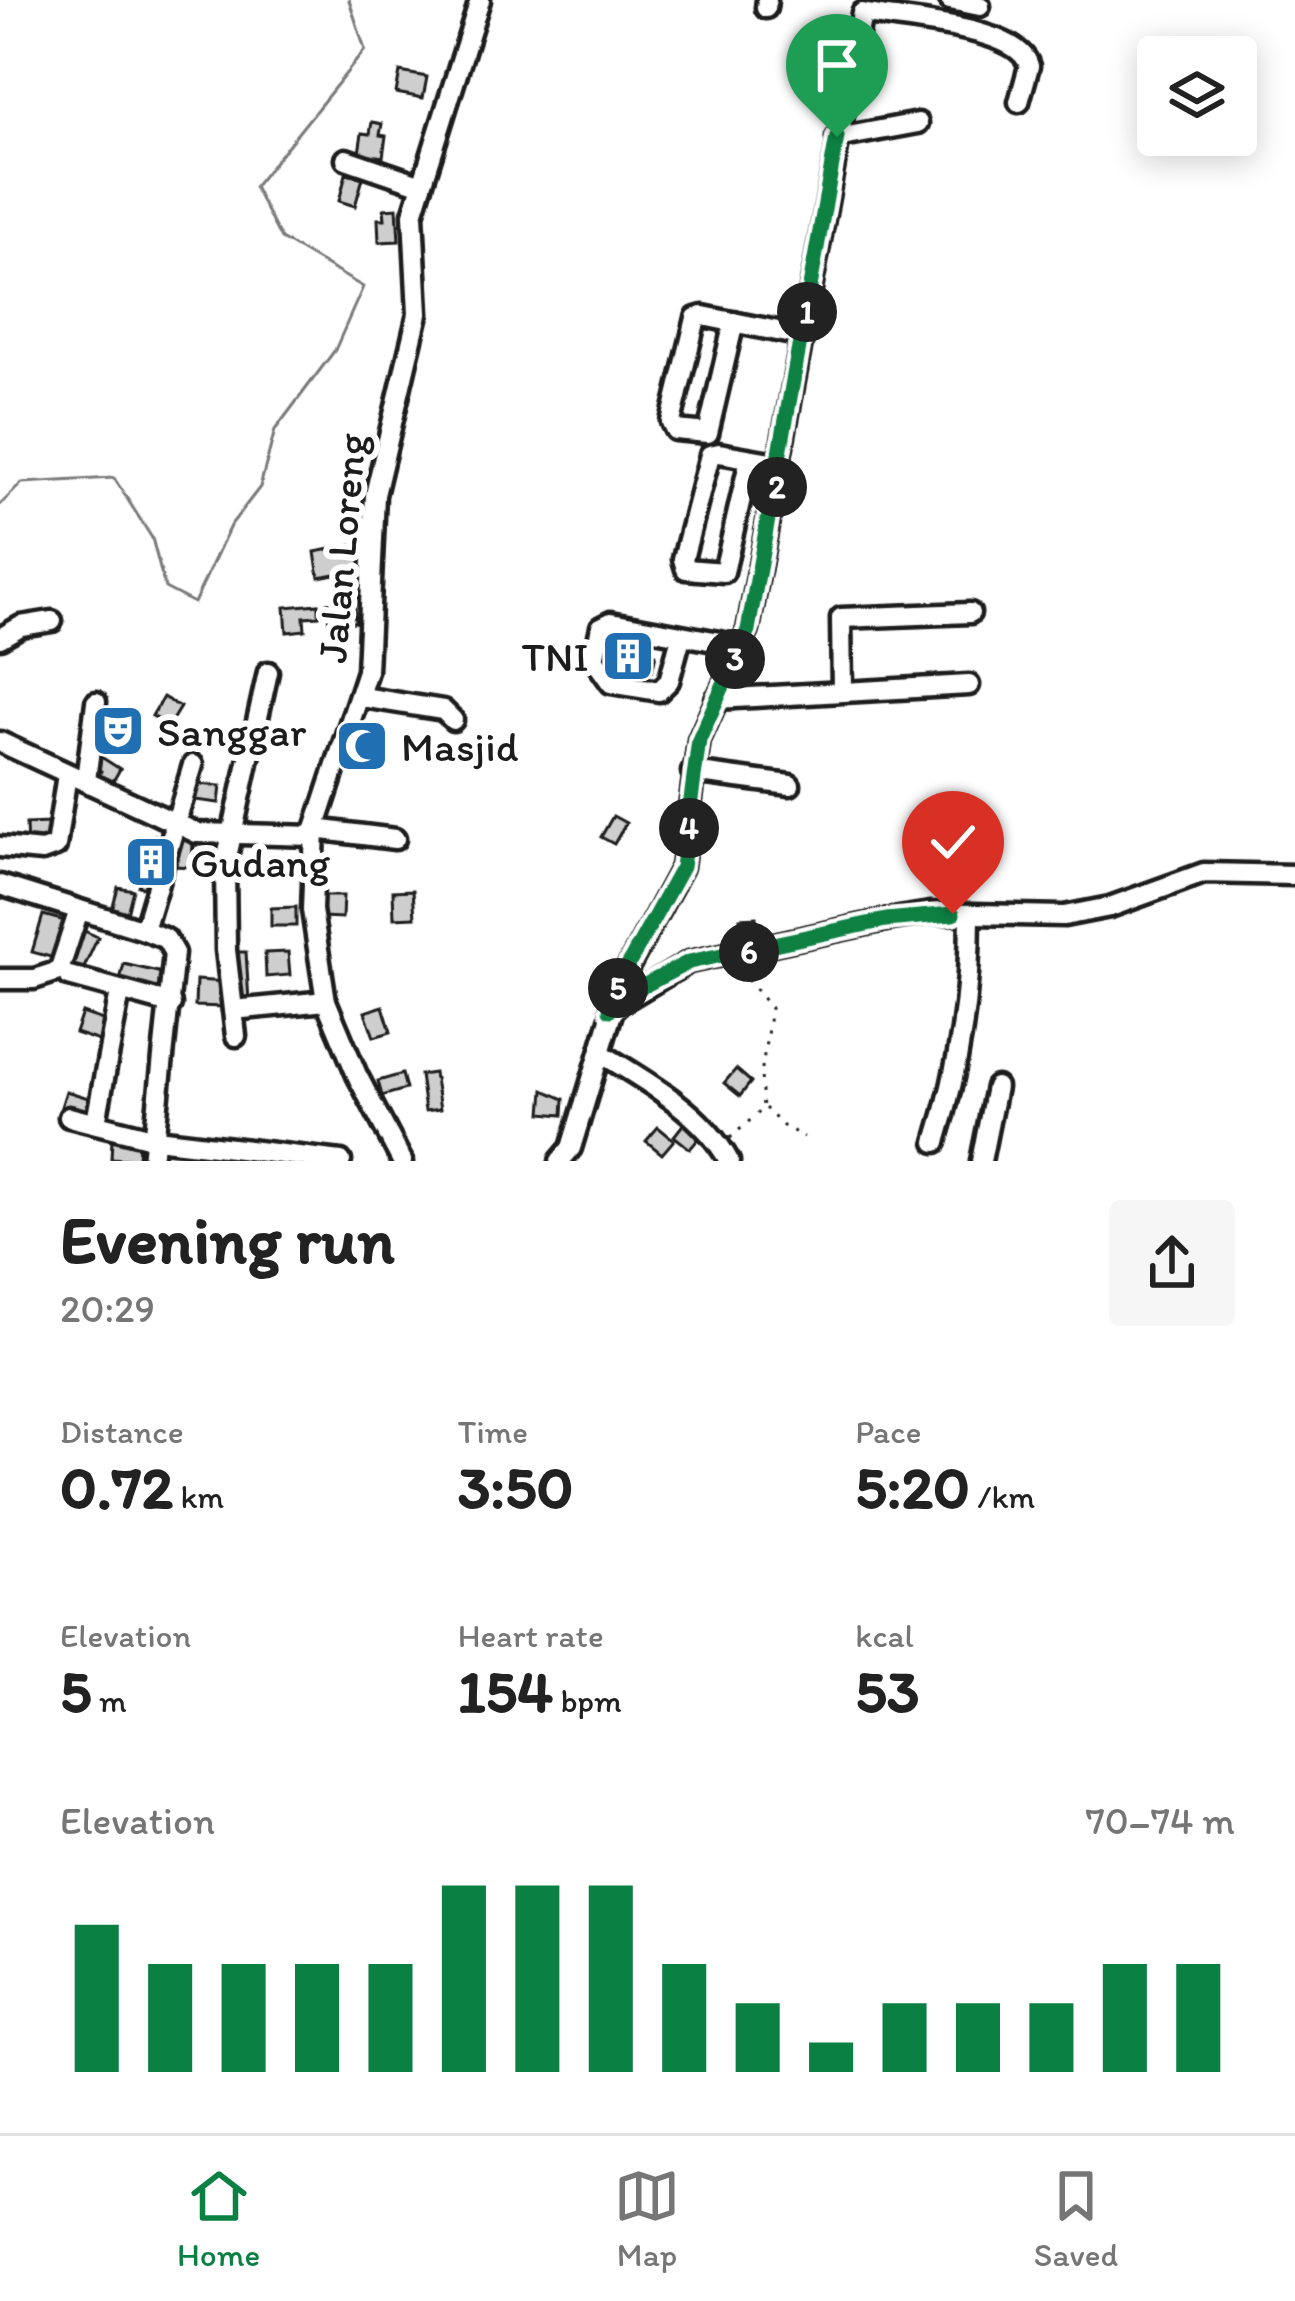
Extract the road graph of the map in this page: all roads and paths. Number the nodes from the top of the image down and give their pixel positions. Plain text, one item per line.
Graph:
1 (480, 0) edge
2 (948, 0) edge
3 (863, 6) edge
4 (980, 6) dead end
5 (943, 26) junction
6 (1019, 102) dead end
7 (918, 123) dead end
8 (837, 137) junction
9 (346, 160) dead end
10 (422, 185) junction
11 (734, 322) junction
12 (802, 336) junction
13 (750, 459) junction
14 (782, 464) junction
15 (970, 613) dead end
16 (52, 621) dead end
17 (681, 637) junction
18 (0, 638) edge
19 (741, 646) junction
20 (268, 672) dead end
21 (969, 685) dead end
22 (842, 691) junction
23 (362, 697) junction
24 (96, 702) dead end
25 (713, 704) junction
26 (453, 720) dead end
27 (0, 742) edge
28 (193, 765) dead end
29 (692, 772) junction
30 (76, 777) junction
31 (790, 785) dead end
32 (177, 825) junction
33 (315, 832) junction
34 (232, 835) junction
35 (395, 839) dead end
36 (0, 847) edge
37 (1295, 875) edge
38 (0, 885) edge
39 (79, 910) junction
40 (970, 914) junction
41 (144, 930) junction
42 (731, 956) junction
43 (69, 976) dead end
44 (0, 979) edge
45 (120, 992) junction
46 (326, 1001) junction
47 (171, 1004) junction
48 (233, 1010) junction
49 (610, 1010) junction
50 (236, 1036) dead end
51 (600, 1053) junction
52 (996, 1087) dead end
53 (764, 1107) junction
54 (69, 1118) dead end
55 (96, 1122) junction
56 (804, 1137) dead end
57 (156, 1139) junction
58 (936, 1142) dead end
59 (726, 1153) edge
60 (152, 1161) edge
61 (340, 1161) edge
62 (402, 1161) edge
63 (560, 1161) edge
64 (981, 1161) edge

1 - 10 street, Jalan Loreng
2 - 4 street
2 - 5 street
3 - 5 street
3 - 8 street
5 - 6 street
7 - 8 street
8 - 12 street
9 - 10 street
10 - 23 street, Jalan Loreng
11 - 11 street
11 - 12 street
12 - 14 street
13 - 13 street
13 - 14 street
14 - 19 street
15 - 22 street
16 - 18 street
17 - 17 street
17 - 19 street
19 - 25 street
20 - 34 street
21 - 22 street
22 - 25 street
23 - 26 street
23 - 33 street, Jalan Loreng
24 - 30 street
25 - 29 street
27 - 30 street
28 - 32 street
29 - 31 street
29 - 49 street
30 - 32 street
30 - 36 street
32 - 34 street
32 - 41 street
33 - 34 street
33 - 35 street
33 - 46 street, Jalan Loreng
34 - 48 street
37 - 40 street
38 - 39 street
39 - 41 street
39 - 44 street
40 - 42 street
40 - 58 street
41 - 47 street
42 - 49 street
42 - 53 path
43 - 45 street
45 - 47 street
45 - 55 street
46 - 48 street
46 - 62 street, Jalan Loreng
47 - 57 street
48 - 50 street
49 - 51 street
51 - 59 street
51 - 63 street
52 - 64 street
53 - 56 path
53 - 59 path
54 - 55 street
55 - 57 street
57 - 60 street
57 - 61 street

